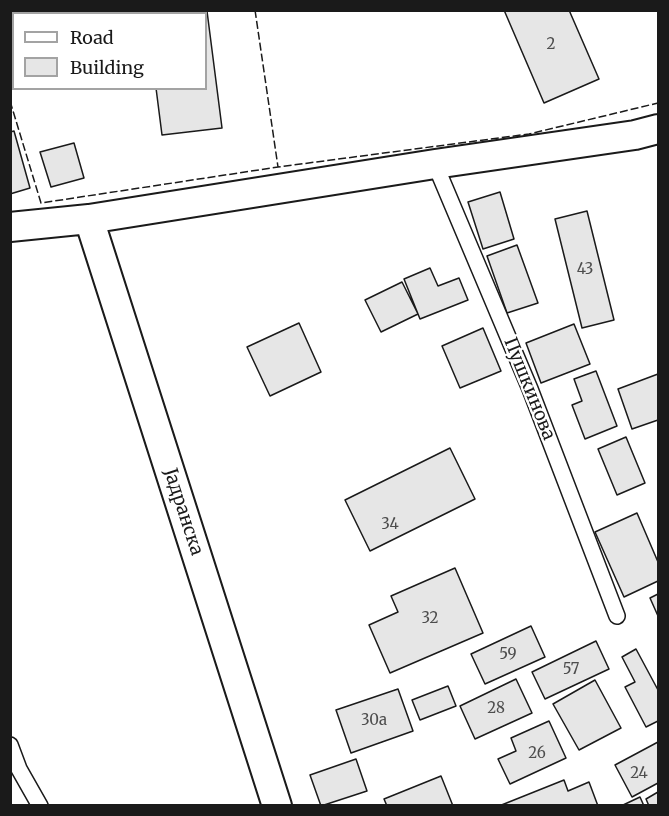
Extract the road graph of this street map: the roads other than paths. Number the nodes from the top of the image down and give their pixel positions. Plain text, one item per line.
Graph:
1 (658, 129) edge
2 (435, 164) junction
3 (89, 219) junction
4 (10, 227) edge
5 (617, 616) dead end
6 (10, 745) edge
7 (40, 806) edge
8 (277, 806) edge

1 - 2 street
2 - 3 street
2 - 5 lane, Пушкинова
3 - 4 street
3 - 8 street, Јадранска
6 - 7 lane

